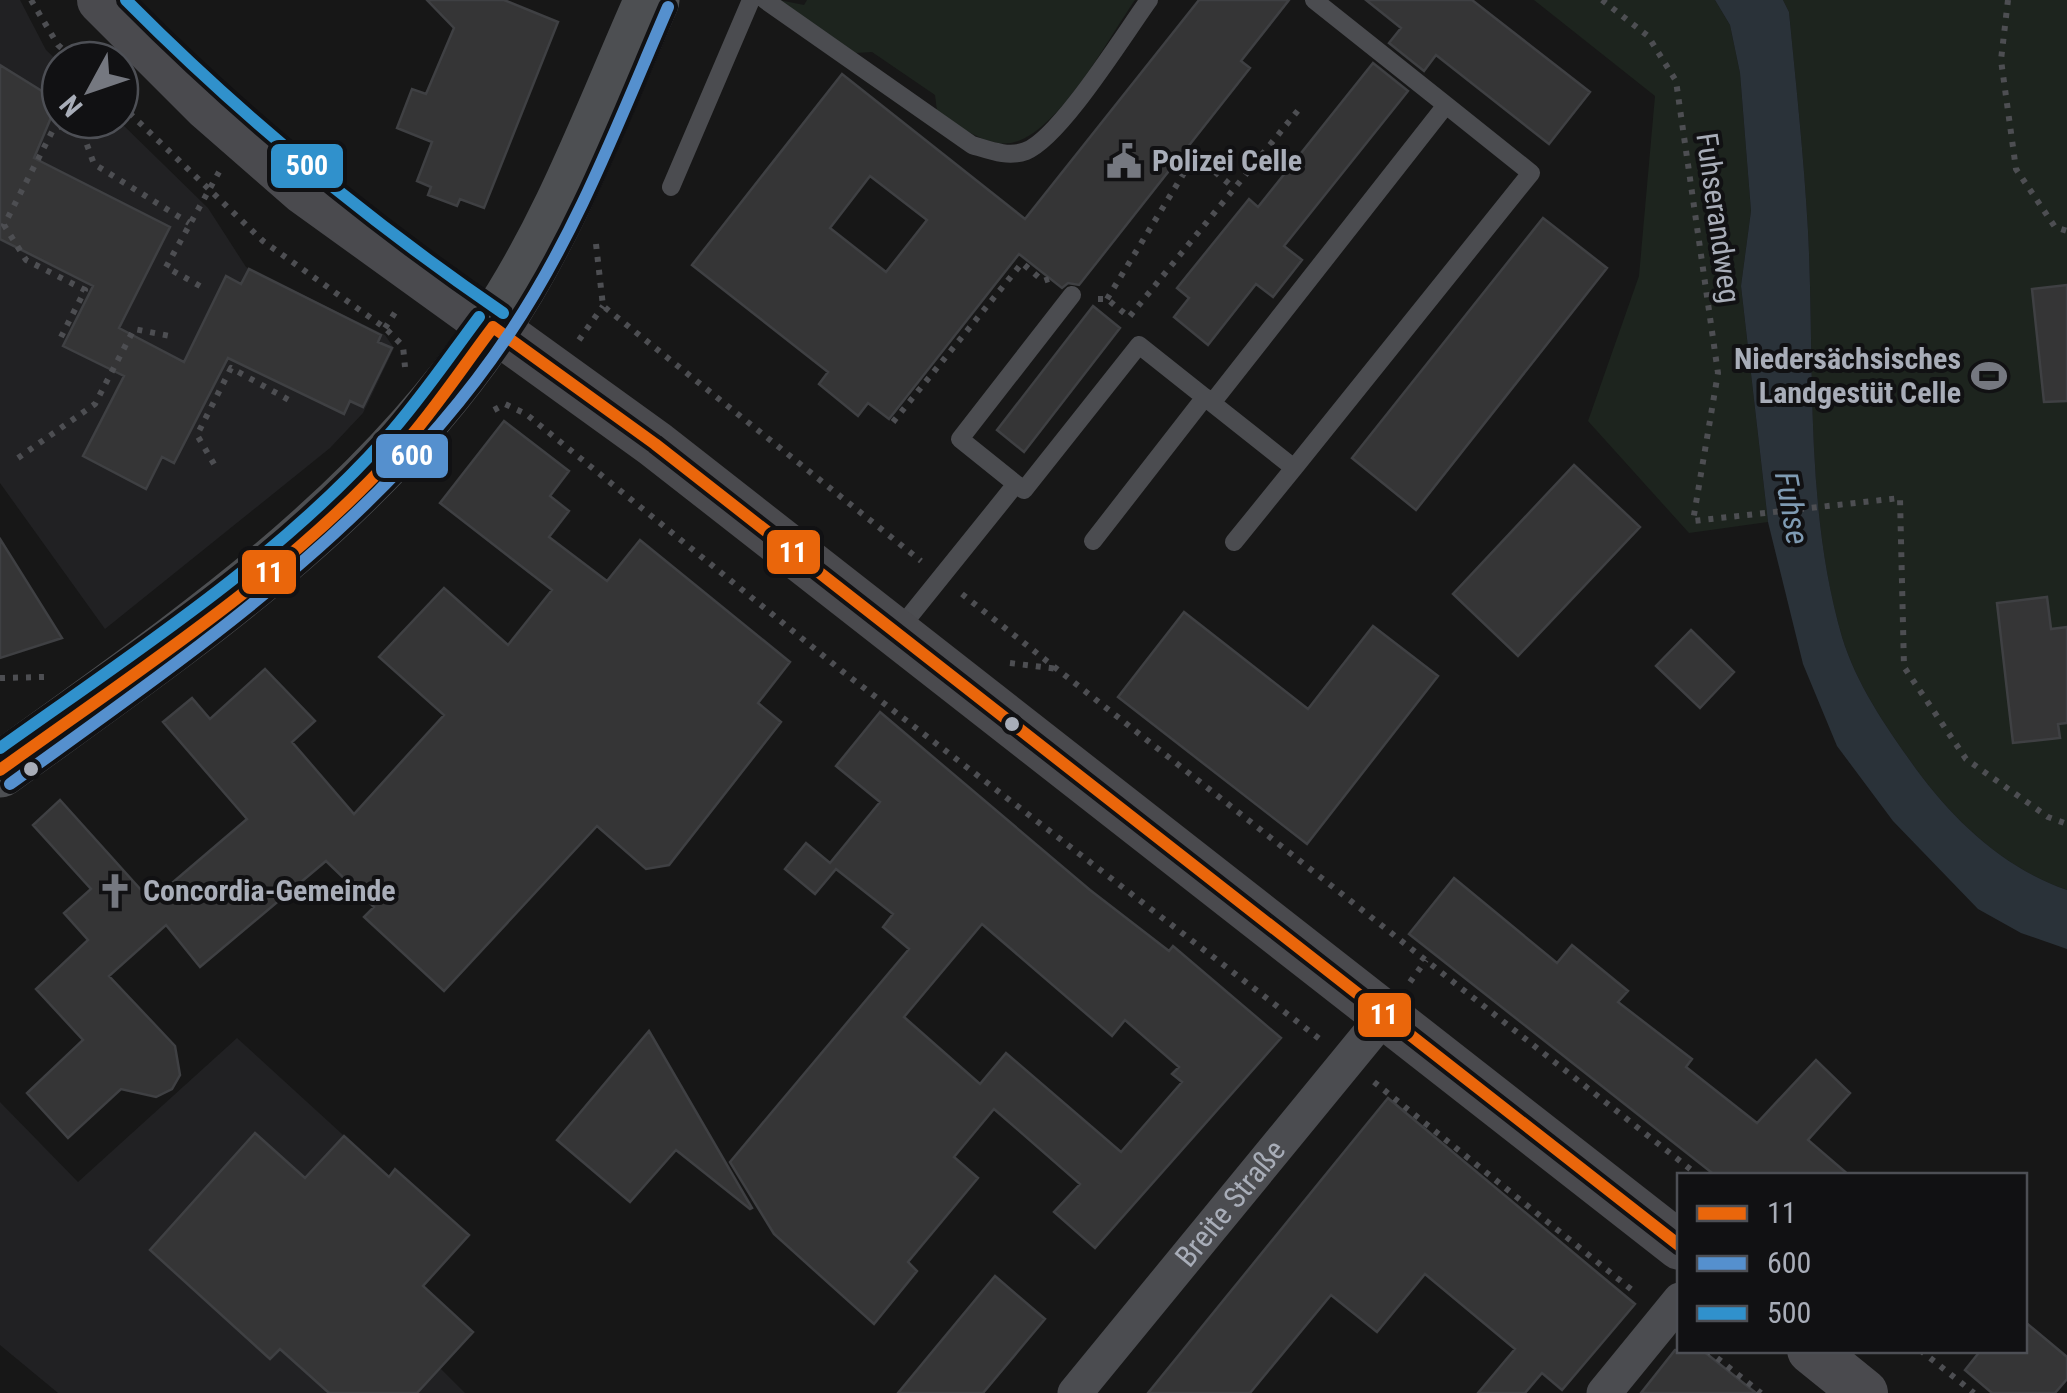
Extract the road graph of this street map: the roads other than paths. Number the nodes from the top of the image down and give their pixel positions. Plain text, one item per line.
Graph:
1 (101, 0) edge
2 (652, 0) edge
3 (750, 0) edge
4 (765, 0) edge
5 (1149, 0) edge
6 (1314, 0) edge
7 (1446, 105) junction
8 (671, 187) dead end
9 (1072, 295) dead end
10 (493, 327) junction
11 (1209, 400) junction
12 (1294, 468) junction
13 (1016, 484) junction
14 (1093, 541) dead end
15 (1234, 542) dead end
16 (896, 634) junction
17 (0, 770) edge
18 (1386, 1014) junction
19 (1677, 1244) edge
20 (1672, 1309) edge
21 (1815, 1353) edge
22 (1075, 1393) edge
23 (1604, 1393) edge
24 (1864, 1393) edge

1 - 10 street
2 - 10 main road
3 - 8 lane
4 - 5 lane
6 - 7 lane
7 - 11 lane
7 - 12 lane
9 - 13 lane
10 - 16 street
10 - 17 main road
11 - 12 lane
11 - 13 lane
11 - 14 lane
12 - 15 lane
13 - 16 lane
16 - 18 street
18 - 19 street
18 - 22 street, Breite Straße
20 - 23 street
21 - 24 street

